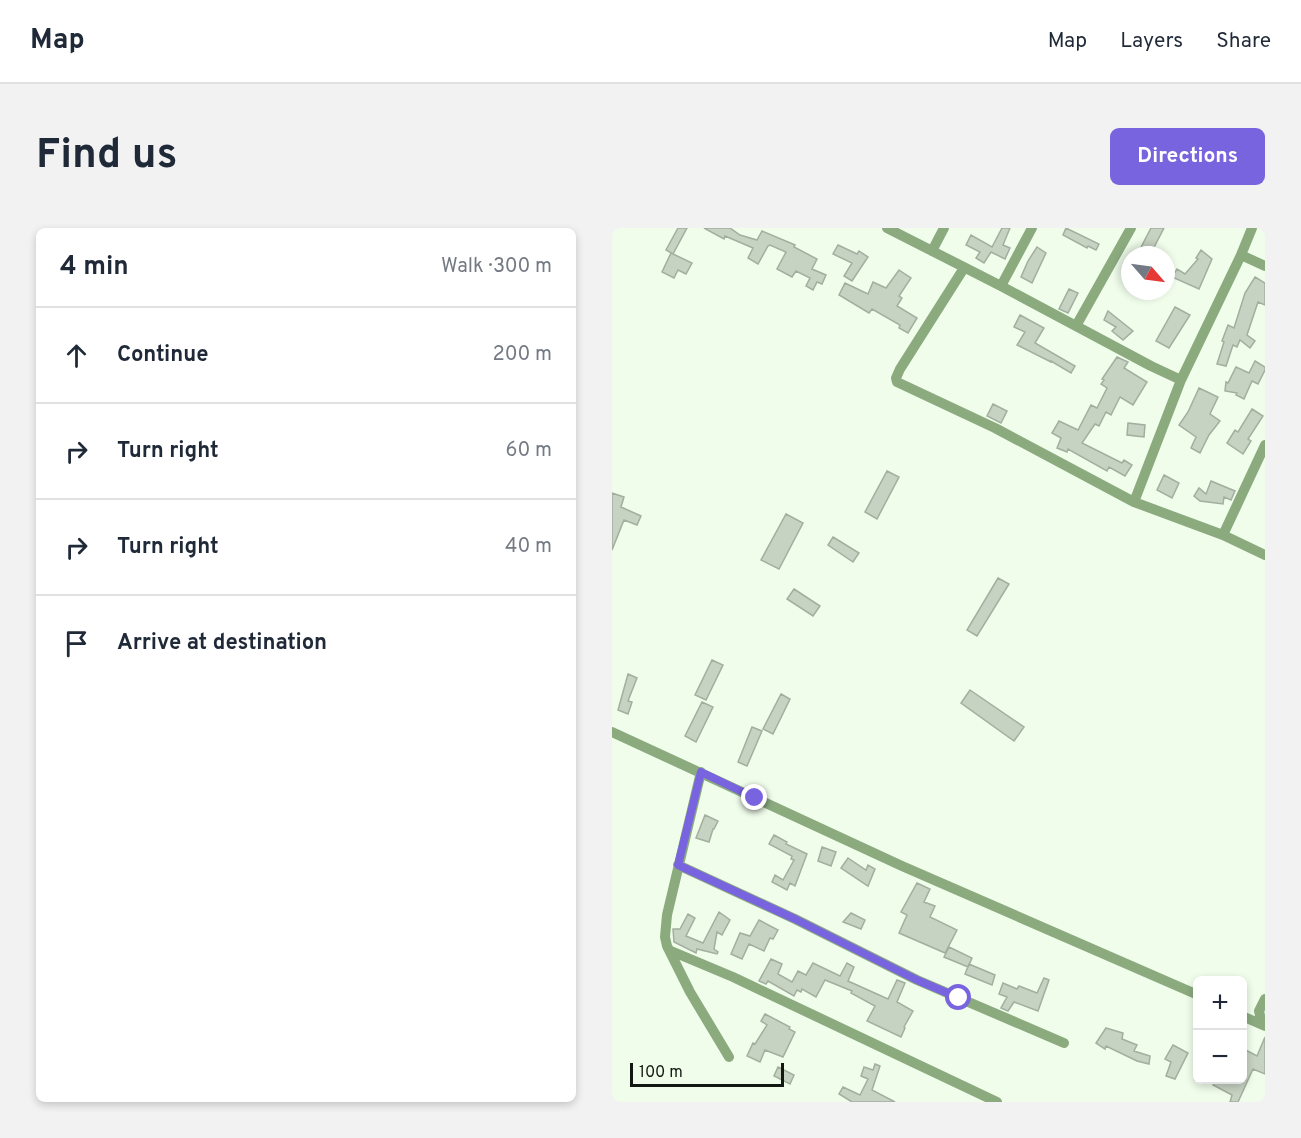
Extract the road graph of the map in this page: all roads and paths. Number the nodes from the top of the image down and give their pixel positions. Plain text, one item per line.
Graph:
1 (887, 228) edge
2 (944, 228) edge
3 (1032, 228) edge
4 (1131, 228) edge
5 (1252, 228) edge
6 (932, 251) junction
7 (1241, 255) junction
8 (1265, 266) edge
9 (964, 268) junction
10 (1001, 286) junction
11 (1076, 326) junction
12 (1181, 380) junction
13 (1265, 445) edge
14 (1134, 502) junction
15 (1223, 535) junction
16 (1265, 555) edge
17 (612, 732) edge
18 (701, 772) junction
19 (678, 865) junction
20 (671, 951) junction
21 (1193, 993) edge
22 (1265, 999) edge
23 (1247, 1018) edge
24 (1263, 1025) edge
25 (1064, 1042) dead end
26 (729, 1057) dead end
27 (997, 1102) edge

1 - 6 street
2 - 6 street
3 - 10 street
4 - 11 street
5 - 7 street
6 - 9 street
7 - 8 street
7 - 12 street
9 - 10 street
9 - 14 street
10 - 11 street
11 - 12 street
12 - 14 street
13 - 15 street
14 - 15 street
15 - 16 street
17 - 18 street
18 - 19 street
18 - 21 street
19 - 20 street
19 - 25 street
20 - 26 street
20 - 27 street
22 - 24 street
23 - 24 street

